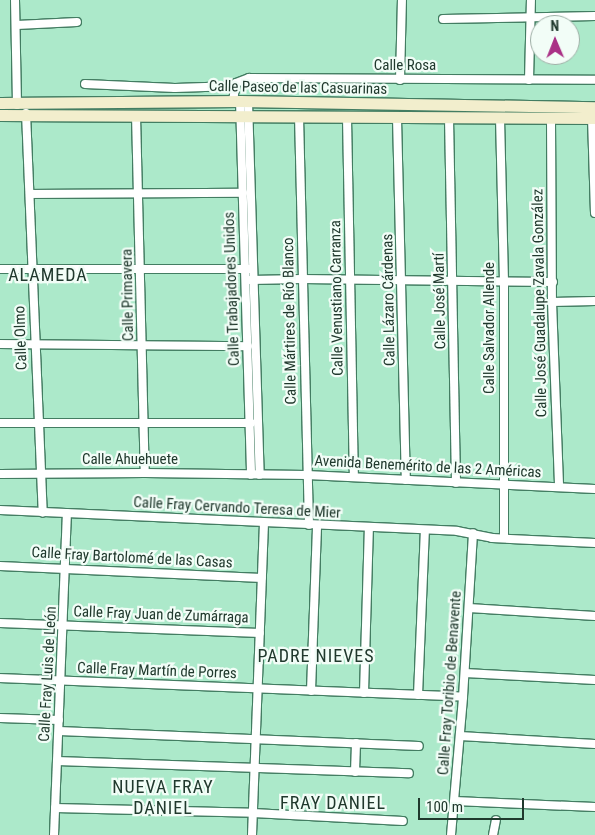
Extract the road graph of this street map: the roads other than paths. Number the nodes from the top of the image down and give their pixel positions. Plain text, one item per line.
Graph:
1 (16, 0) edge
2 (402, 0) edge
3 (531, 0) edge
4 (531, 15) edge
5 (580, 16) edge
6 (595, 16) edge
7 (530, 17) edge
8 (443, 19) dead end
9 (77, 22) dead end
10 (17, 25) junction
11 (530, 48) edge
12 (400, 80) junction
13 (529, 80) junction
14 (595, 80) edge
15 (86, 84) dead end
16 (237, 96) junction
17 (0, 103) edge
18 (21, 103) junction
19 (594, 115) edge
20 (0, 116) edge
21 (22, 116) junction
22 (136, 116) junction
23 (244, 116) junction
24 (299, 116) junction
25 (347, 118) junction
26 (398, 118) junction
27 (449, 118) junction
28 (500, 118) junction
29 (551, 119) junction
30 (139, 193) junction
31 (243, 193) junction
32 (30, 194) junction
33 (595, 213) edge
34 (0, 269) edge
35 (245, 269) junction
36 (254, 269) junction
37 (33, 270) junction
38 (141, 270) junction
39 (302, 278) junction
40 (351, 279) junction
41 (402, 279) junction
42 (245, 280) junction
43 (254, 280) junction
44 (454, 281) junction
45 (504, 282) junction
46 (553, 282) junction
47 (595, 301) edge
48 (552, 302) junction
49 (0, 344) edge
50 (35, 344) junction
51 (143, 346) junction
52 (248, 346) junction
53 (251, 422) junction
54 (0, 423) edge
55 (145, 423) junction
56 (39, 424) junction
57 (145, 473) junction
58 (0, 474) edge
59 (43, 474) junction
60 (251, 475) junction
61 (260, 475) junction
62 (307, 475) junction
63 (354, 477) junction
64 (406, 480) junction
65 (456, 483) junction
66 (505, 485) junction
67 (558, 487) junction
68 (595, 489) edge
69 (0, 510) edge
70 (43, 513) junction
71 (67, 514) junction
72 (264, 523) junction
73 (313, 525) junction
74 (369, 528) junction
75 (425, 530) junction
76 (473, 533) junction
77 (504, 538) junction
78 (595, 543) edge
79 (0, 566) edge
80 (66, 569) junction
81 (262, 578) junction
82 (469, 608) junction
83 (595, 616) edge
84 (0, 623) edge
85 (64, 626) junction
86 (260, 633) junction
87 (465, 673) junction
88 (0, 678) edge
89 (595, 680) edge
90 (61, 681) junction
91 (259, 689) junction
92 (311, 691) junction
93 (364, 693) junction
94 (418, 695) junction
95 (463, 697) junction
96 (0, 718) edge
97 (59, 720) junction
98 (59, 731) junction
99 (460, 736) junction
100 (256, 740) junction
101 (356, 743) junction
102 (595, 744) edge
103 (419, 746) dead end
104 (57, 761) junction
105 (255, 767) junction
106 (355, 772) junction
107 (409, 773) dead end
108 (455, 801) junction
109 (595, 807) edge
110 (55, 808) junction
111 (253, 813) junction
112 (496, 820) dead end
113 (403, 821) dead end
114 (54, 835) edge
115 (252, 835) edge
116 (451, 835) edge
117 (493, 835) edge

1 - 10 street, Calle Olmo
2 - 12 street
3 - 4 street
5 - 6 street
7 - 8 street
9 - 10 street
10 - 18 street, Calle Olmo
11 - 13 street
12 - 13 street, Calle Rosa
12 - 16 street, Calle Rosa
13 - 14 street, Calle Rosa
15 - 16 street, Calle Rosa
16 - 18 main road, Calle Paseo de las Casuarinas
16 - 19 main road, Calle Paseo de las Casuarinas
16 - 23 street, Calle Trabajadores Unidos
17 - 18 main road, Calle Paseo de las Casuarinas
18 - 21 street, Calle Olmo
19 - 29 main road, Calle Paseo de las Casuarinas
19 - 33 street
20 - 21 main road, Calle Paseo de las Casuarinas
21 - 22 main road, Calle Paseo de las Casuarinas
21 - 32 street, Calle Olmo
22 - 23 main road, Calle Paseo de las Casuarinas
22 - 30 street, Calle Primavera
23 - 24 main road, Calle Paseo de las Casuarinas
23 - 31 street, Calle Trabajadores Unidos
23 - 36 street, Calle Trabajadores Unidos
24 - 25 main road, Calle Paseo de las Casuarinas
24 - 39 street, Calle Mártires de Río Blanco
25 - 26 main road, Calle Paseo de las Casuarinas
25 - 40 street, Calle Venustiano Carranza
26 - 27 main road, Calle Paseo de las Casuarinas
26 - 41 street, Calle Lázaro Cárdenas
27 - 28 main road, Calle Paseo de las Casuarinas
27 - 44 street, Calle José Martí
28 - 29 main road, Calle Paseo de las Casuarinas
28 - 45 street, Calle Salvador Allende
29 - 46 street, Calle José Guadalupe Zavala González
30 - 31 street
30 - 32 street
30 - 38 street, Calle Primavera
31 - 35 street, Calle Trabajadores Unidos
32 - 37 street, Calle Olmo
34 - 37 street
35 - 36 street
35 - 38 street
35 - 42 street, Calle Trabajadores Unidos
36 - 43 street, Calle Trabajadores Unidos
37 - 38 street
37 - 50 street, Calle Olmo
38 - 51 street, Calle Primavera
39 - 40 street
39 - 43 street
39 - 62 street, Calle Mártires de Río Blanco
40 - 41 street
40 - 63 street, Calle Venustiano Carranza
41 - 44 street
41 - 64 street, Calle Lázaro Cárdenas
42 - 43 street
42 - 52 street, Calle Trabajadores Unidos
43 - 61 street, Calle Trabajadores Unidos
44 - 45 street
44 - 65 street, Calle José Martí
45 - 46 street
45 - 66 street, Calle Salvador Allende
46 - 48 street, Calle José Guadalupe Zavala González
47 - 48 street
48 - 67 street, Calle José Guadalupe Zavala González
49 - 50 street
50 - 51 street
50 - 56 street, Calle Olmo
51 - 52 street
51 - 55 street, Calle Primavera
52 - 53 street, Calle Trabajadores Unidos
53 - 55 street
53 - 60 street, Calle Trabajadores Unidos
54 - 56 street
55 - 56 street
55 - 57 street, Calle Primavera
56 - 59 street, Calle Olmo
57 - 59 street, Calle Ahuehuete
57 - 60 street, Calle Ahuehuete
58 - 59 street, Calle Ahuehuete
59 - 70 street, Calle Olmo
60 - 61 street, Calle Ahuehuete
61 - 62 street, Avenida Benemérito de las 2 Américas
62 - 63 street, Avenida Benemérito de las 2 Américas
62 - 73 street, Calle Mártires de Río Blanco
63 - 64 street, Avenida Benemérito de las 2 Américas
64 - 65 street, Avenida Benemérito de las 2 Américas
65 - 66 street, Avenida Benemérito de las 2 Américas
66 - 67 street, Avenida Benemérito de las 2 Américas
66 - 77 street, Calle Salvador Allende
67 - 68 street, Avenida Benemérito de las 2 Américas
69 - 70 street, Calle Fray Cervando Teresa de Mier
70 - 71 street, Calle Fray Cervando Teresa de Mier
71 - 72 street, Calle Fray Cervando Teresa de Mier
71 - 80 street, Calle Fray Luis de León
72 - 73 street, Calle Fray Cervando Teresa de Mier
72 - 81 street
73 - 74 street, Calle Fray Cervando Teresa de Mier
73 - 92 street, Calle Mártires de Río Blanco
74 - 75 street, Calle Fray Cervando Teresa de Mier
74 - 93 street
75 - 76 street, Calle Fray Cervando Teresa de Mier
75 - 94 street
76 - 77 street, Calle Fray Cervando Teresa de Mier
76 - 82 street, Calle Fray Toribio de Benavente
77 - 78 street, Calle Fray Cervando Teresa de Mier
79 - 80 street, Calle Fray Bartolomé de las Casas
80 - 81 street, Calle Fray Bartolomé de las Casas
80 - 85 street, Calle Fray Luis de León
81 - 86 street
82 - 83 street
82 - 87 street, Calle Fray Toribio de Benavente
84 - 85 street, Calle Fray Juan de Zumárraga
85 - 86 street, Calle Fray Juan de Zumárraga
85 - 90 street, Calle Fray Luis de León
86 - 91 street
87 - 89 street
87 - 95 street, Calle Fray Toribio de Benavente
88 - 90 street, Calle Fray Martín de Porres
90 - 91 street, Calle Fray Martín de Porres
90 - 97 street, Calle Fray Luis de León
91 - 92 street, Calle Fray Martín de Porres
91 - 100 street
92 - 93 street, Calle Fray Martín de Porres
93 - 94 street, Calle Fray Martín de Porres
94 - 95 street, Calle Fray Martín de Porres
95 - 99 street, Calle Fray Toribio de Benavente
96 - 97 street
97 - 98 street, Calle Fray Luis de León
98 - 100 street
98 - 104 street, Calle Fray Luis de León
99 - 102 street
99 - 108 street, Calle Fray Toribio de Benavente
100 - 101 street
100 - 105 street
101 - 103 street
101 - 106 street
104 - 105 street
104 - 110 street, Calle Fray Luis de León
105 - 106 street
105 - 111 street
106 - 107 street
108 - 109 street
108 - 116 street, Calle Fray Toribio de Benavente
110 - 111 street
110 - 114 street, Calle Fray Luis de León
111 - 113 street
111 - 115 street
112 - 117 street

